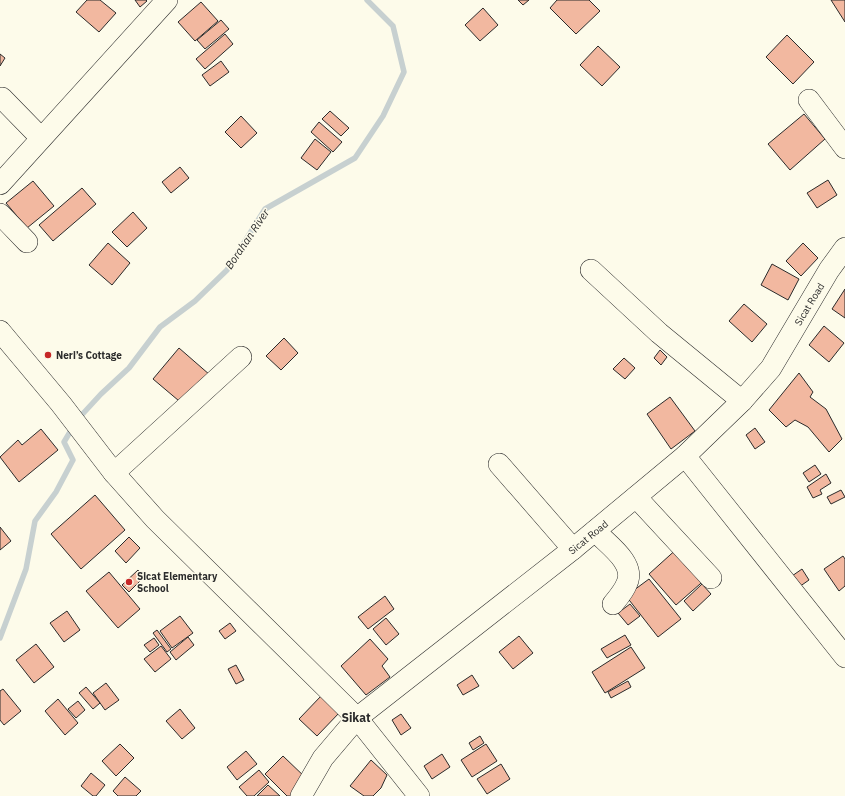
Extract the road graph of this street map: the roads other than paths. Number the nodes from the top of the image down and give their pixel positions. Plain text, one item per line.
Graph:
1 (167, 0) edge
2 (2, 98) dead end
3 (809, 100) dead end
4 (41, 138) junction
5 (845, 148) edge
6 (0, 184) edge
7 (0, 214) edge
8 (27, 242) dead end
9 (845, 248) edge
10 (591, 270) dead end
11 (0, 331) edge
12 (241, 357) dead end
13 (742, 401) junction
14 (685, 456) junction
15 (499, 464) dead end
16 (114, 473) junction
17 (636, 497) junction
18 (595, 531) junction
19 (573, 549) junction
20 (710, 578) dead end
21 (613, 604) dead end
22 (845, 657) edge
23 (357, 718) junction
24 (301, 796) edge
25 (419, 796) edge

1 - 4 street
2 - 4 street
3 - 5 street
4 - 6 street
7 - 8 street
9 - 13 street, Sicat Road
10 - 13 street
11 - 16 street
12 - 16 street
13 - 14 street, Sicat Road
14 - 17 street, Sicat Road
14 - 22 street
15 - 19 street
16 - 23 street
17 - 18 street, Sicat Road
17 - 20 street
18 - 19 street, Sicat Road
18 - 21 street
19 - 23 street, Sicat Road
23 - 24 street, Sicat Road
23 - 25 street

